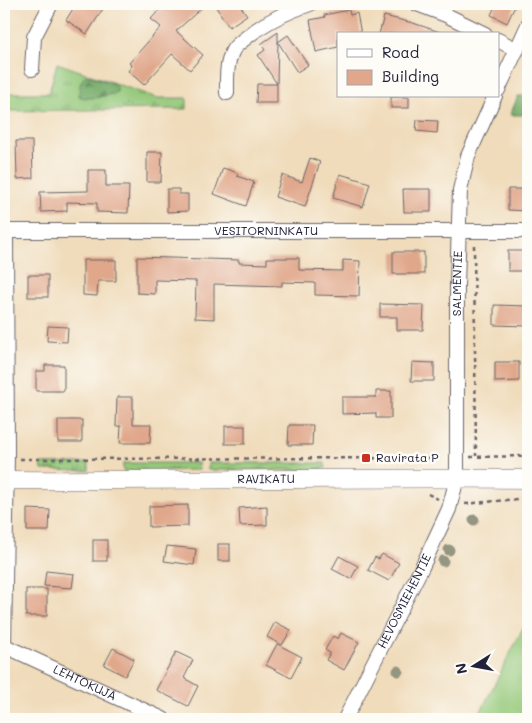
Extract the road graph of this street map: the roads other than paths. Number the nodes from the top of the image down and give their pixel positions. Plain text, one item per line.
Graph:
1 (51, 4) edge
2 (310, 4) edge
3 (417, 4) edge
4 (528, 25) edge
5 (481, 32) edge
6 (500, 41) edge
7 (517, 50) junction
8 (32, 69) dead end
9 (500, 86) edge
10 (227, 93) dead end
11 (494, 98) edge
12 (5, 231) edge
13 (458, 231) junction
14 (528, 231) edge
15 (457, 478) junction
16 (528, 479) edge
17 (5, 480) edge
18 (4, 648) edge
19 (163, 719) edge
20 (345, 719) edge

1 - 8 street
2 - 10 street
3 - 5 street
4 - 7 street
6 - 7 street
7 - 9 street
11 - 13 street, SALMENTIE
12 - 13 street, VESITORNINKATU
12 - 17 street
13 - 14 street, VESITORNINKATU
13 - 15 street, SALMENTIE
15 - 16 street, RAVIKATU
15 - 17 street, RAVIKATU
15 - 20 street, HEVOSMIEHENTIE
17 - 18 street
18 - 19 street, LEHTOKUJA

